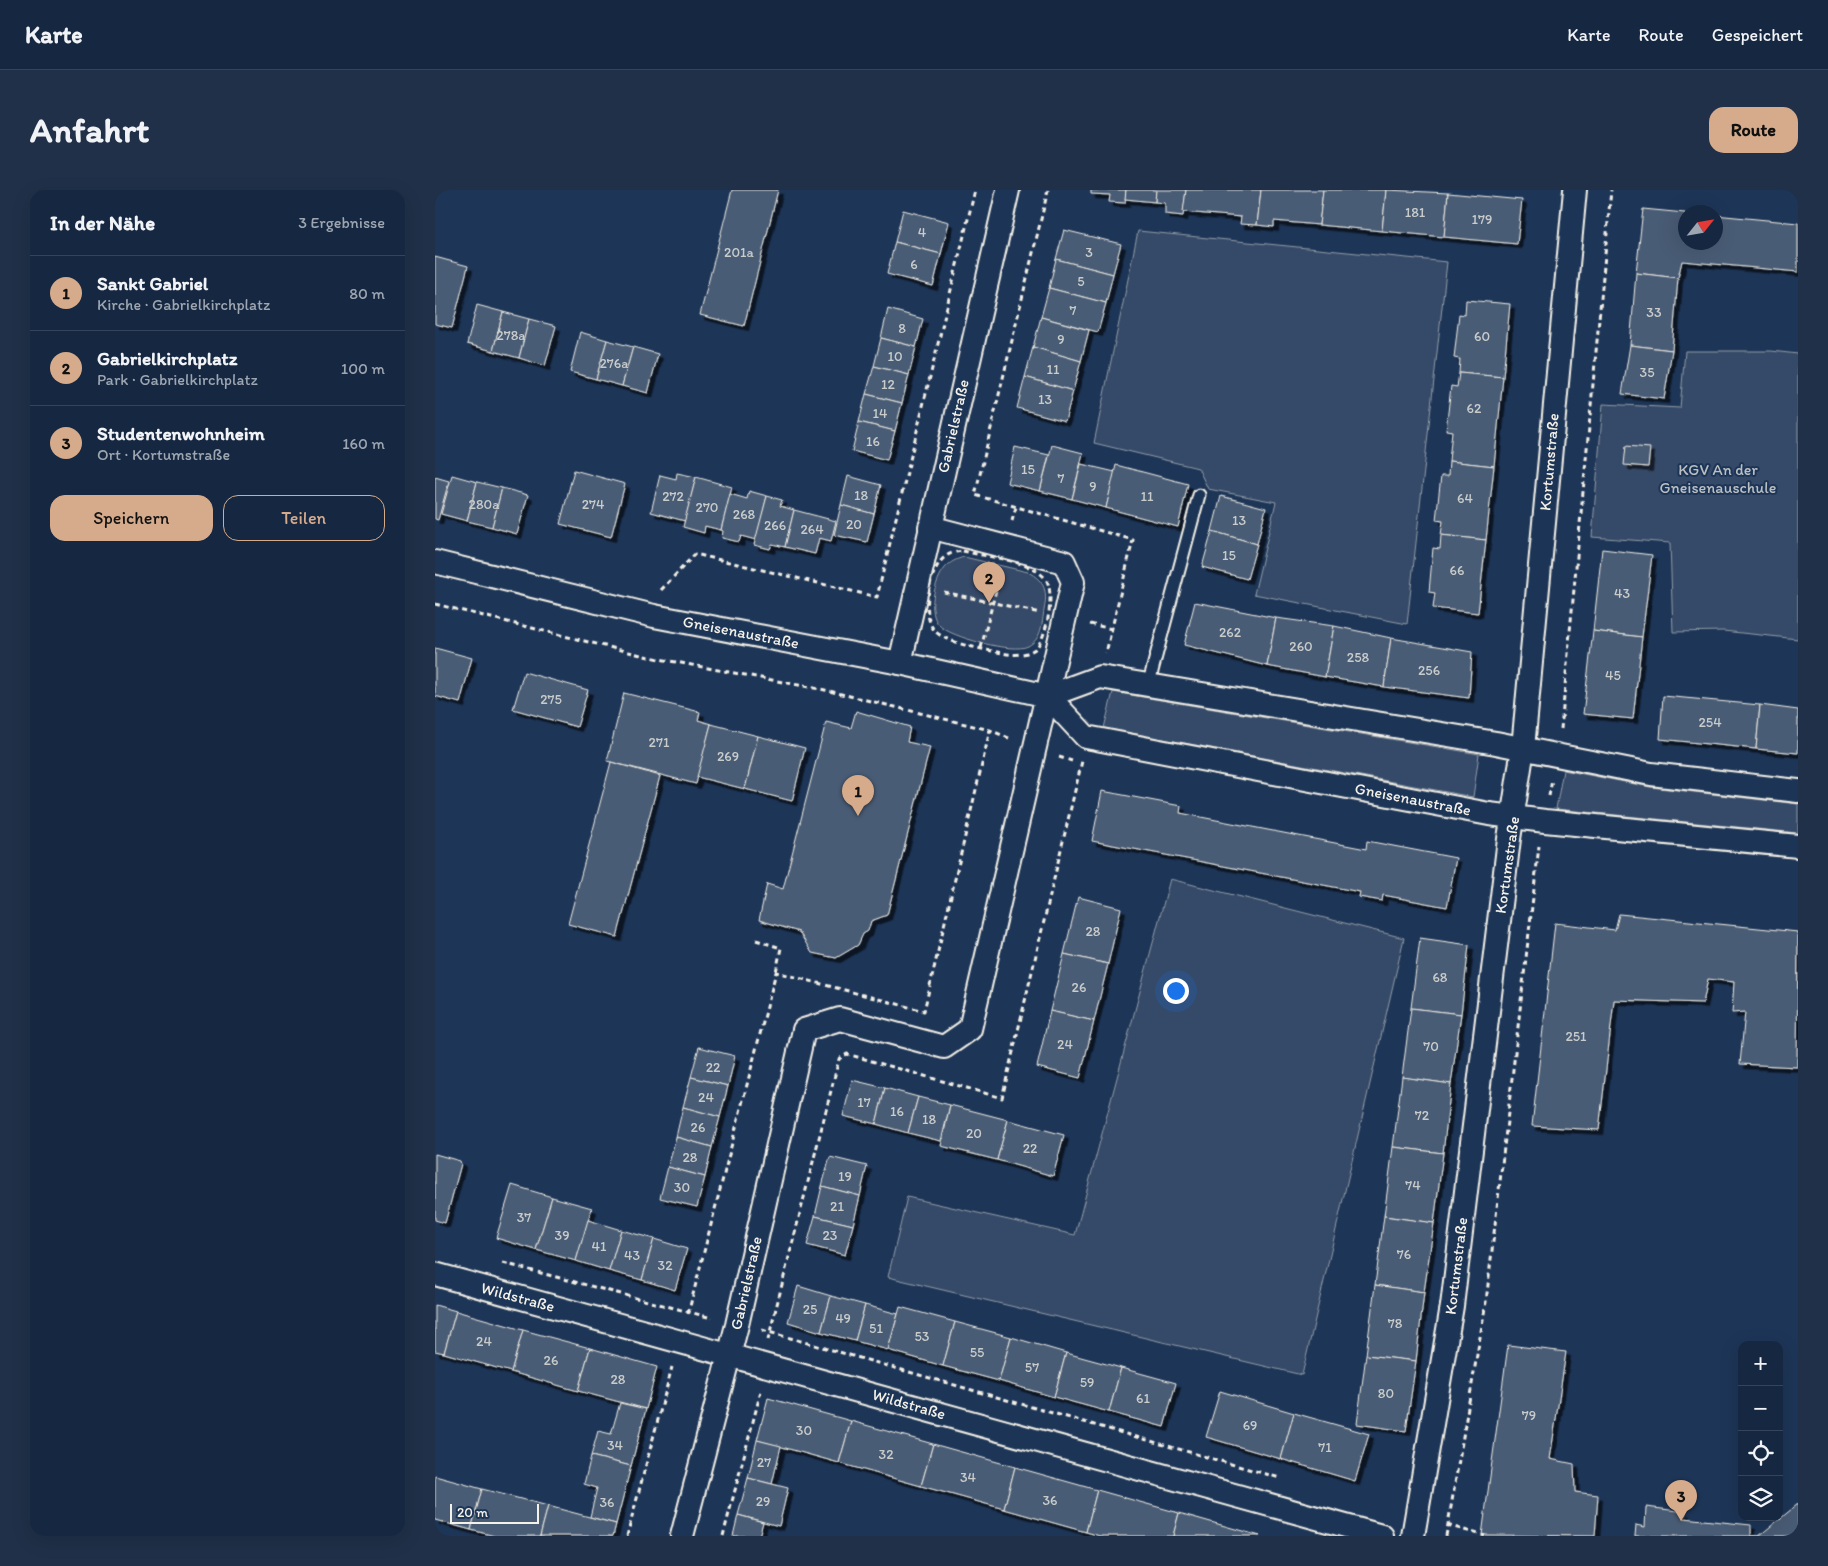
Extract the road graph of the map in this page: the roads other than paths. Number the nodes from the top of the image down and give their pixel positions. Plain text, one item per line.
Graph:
1 (1008, 190) edge
2 (1575, 190) edge
3 (1199, 495) dead end
4 (930, 527) junction
5 (435, 562) edge
6 (900, 663) junction
7 (1148, 686) junction
8 (1048, 696) junction
9 (1523, 748) junction
10 (1798, 791) edge
11 (1513, 817) junction
12 (1798, 846) edge
13 (435, 1274) edge
14 (729, 1355) junction
15 (1415, 1526) edge
16 (682, 1536) edge
17 (1382, 1536) edge

1 - 4 street, Gabrielstraße
2 - 9 street, Kortumstraße
3 - 7 lane
4 - 6 street, Gabrielstraße
4 - 8 street
5 - 6 street, Gneisenaustraße
6 - 8 street, Gneisenaustraße
7 - 8 street
7 - 9 street
8 - 11 street, Gneisenaustraße
8 - 14 street, Gabrielstraße
9 - 10 street
9 - 11 street, Kortumstraße
11 - 12 street, Gneisenaustraße
11 - 15 street, Kortumstraße
13 - 14 street, Wildstraße
14 - 16 street, Gabrielstraße
14 - 17 street, Wildstraße

